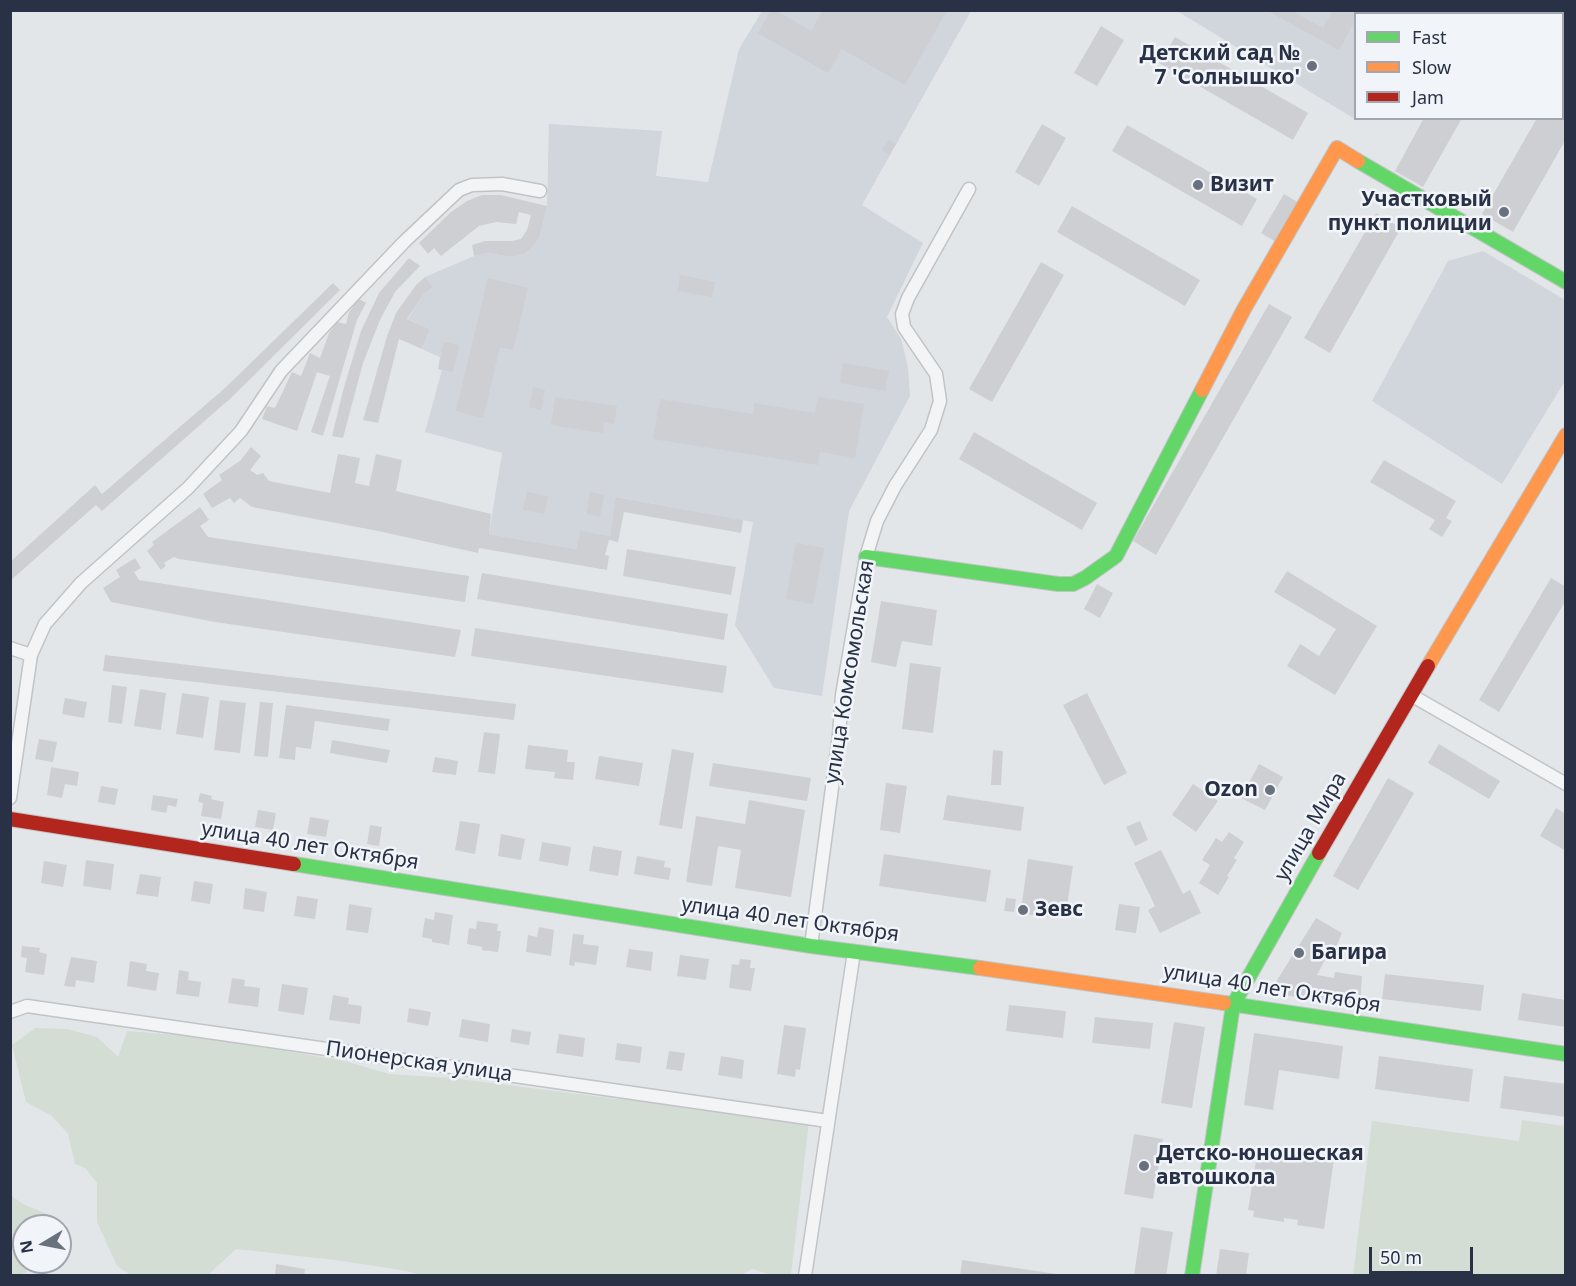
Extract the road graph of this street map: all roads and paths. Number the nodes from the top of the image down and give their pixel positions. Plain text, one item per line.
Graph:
1 (969, 189) dead end
2 (540, 191) dead end
3 (1566, 282) edge
4 (1566, 435) edge
5 (866, 557) junction
6 (10, 648) edge
7 (31, 655) junction
8 (1411, 695) junction
9 (1566, 784) edge
10 (10, 798) edge
11 (10, 819) edge
12 (811, 946) junction
13 (854, 952) junction
14 (1233, 1005) junction
15 (10, 1012) edge
16 (1566, 1054) edge
17 (828, 1121) junction
18 (805, 1275) edge
19 (1192, 1275) edge

1 - 5 street, улица Комсомольская
2 - 7 street
3 - 5 street
4 - 8 street, улица Мира
5 - 12 street, улица Комсомольская
6 - 7 street
7 - 10 street
8 - 9 street
8 - 14 street, улица Мира
11 - 12 street, улица 40 лет Октября
12 - 13 street, улица 40 лет Октября
13 - 14 street, улица 40 лет Октября
13 - 17 street
14 - 16 street, улица 40 лет Октября
14 - 19 street, улица Мира
15 - 17 street, Пионерская улица
17 - 18 street

